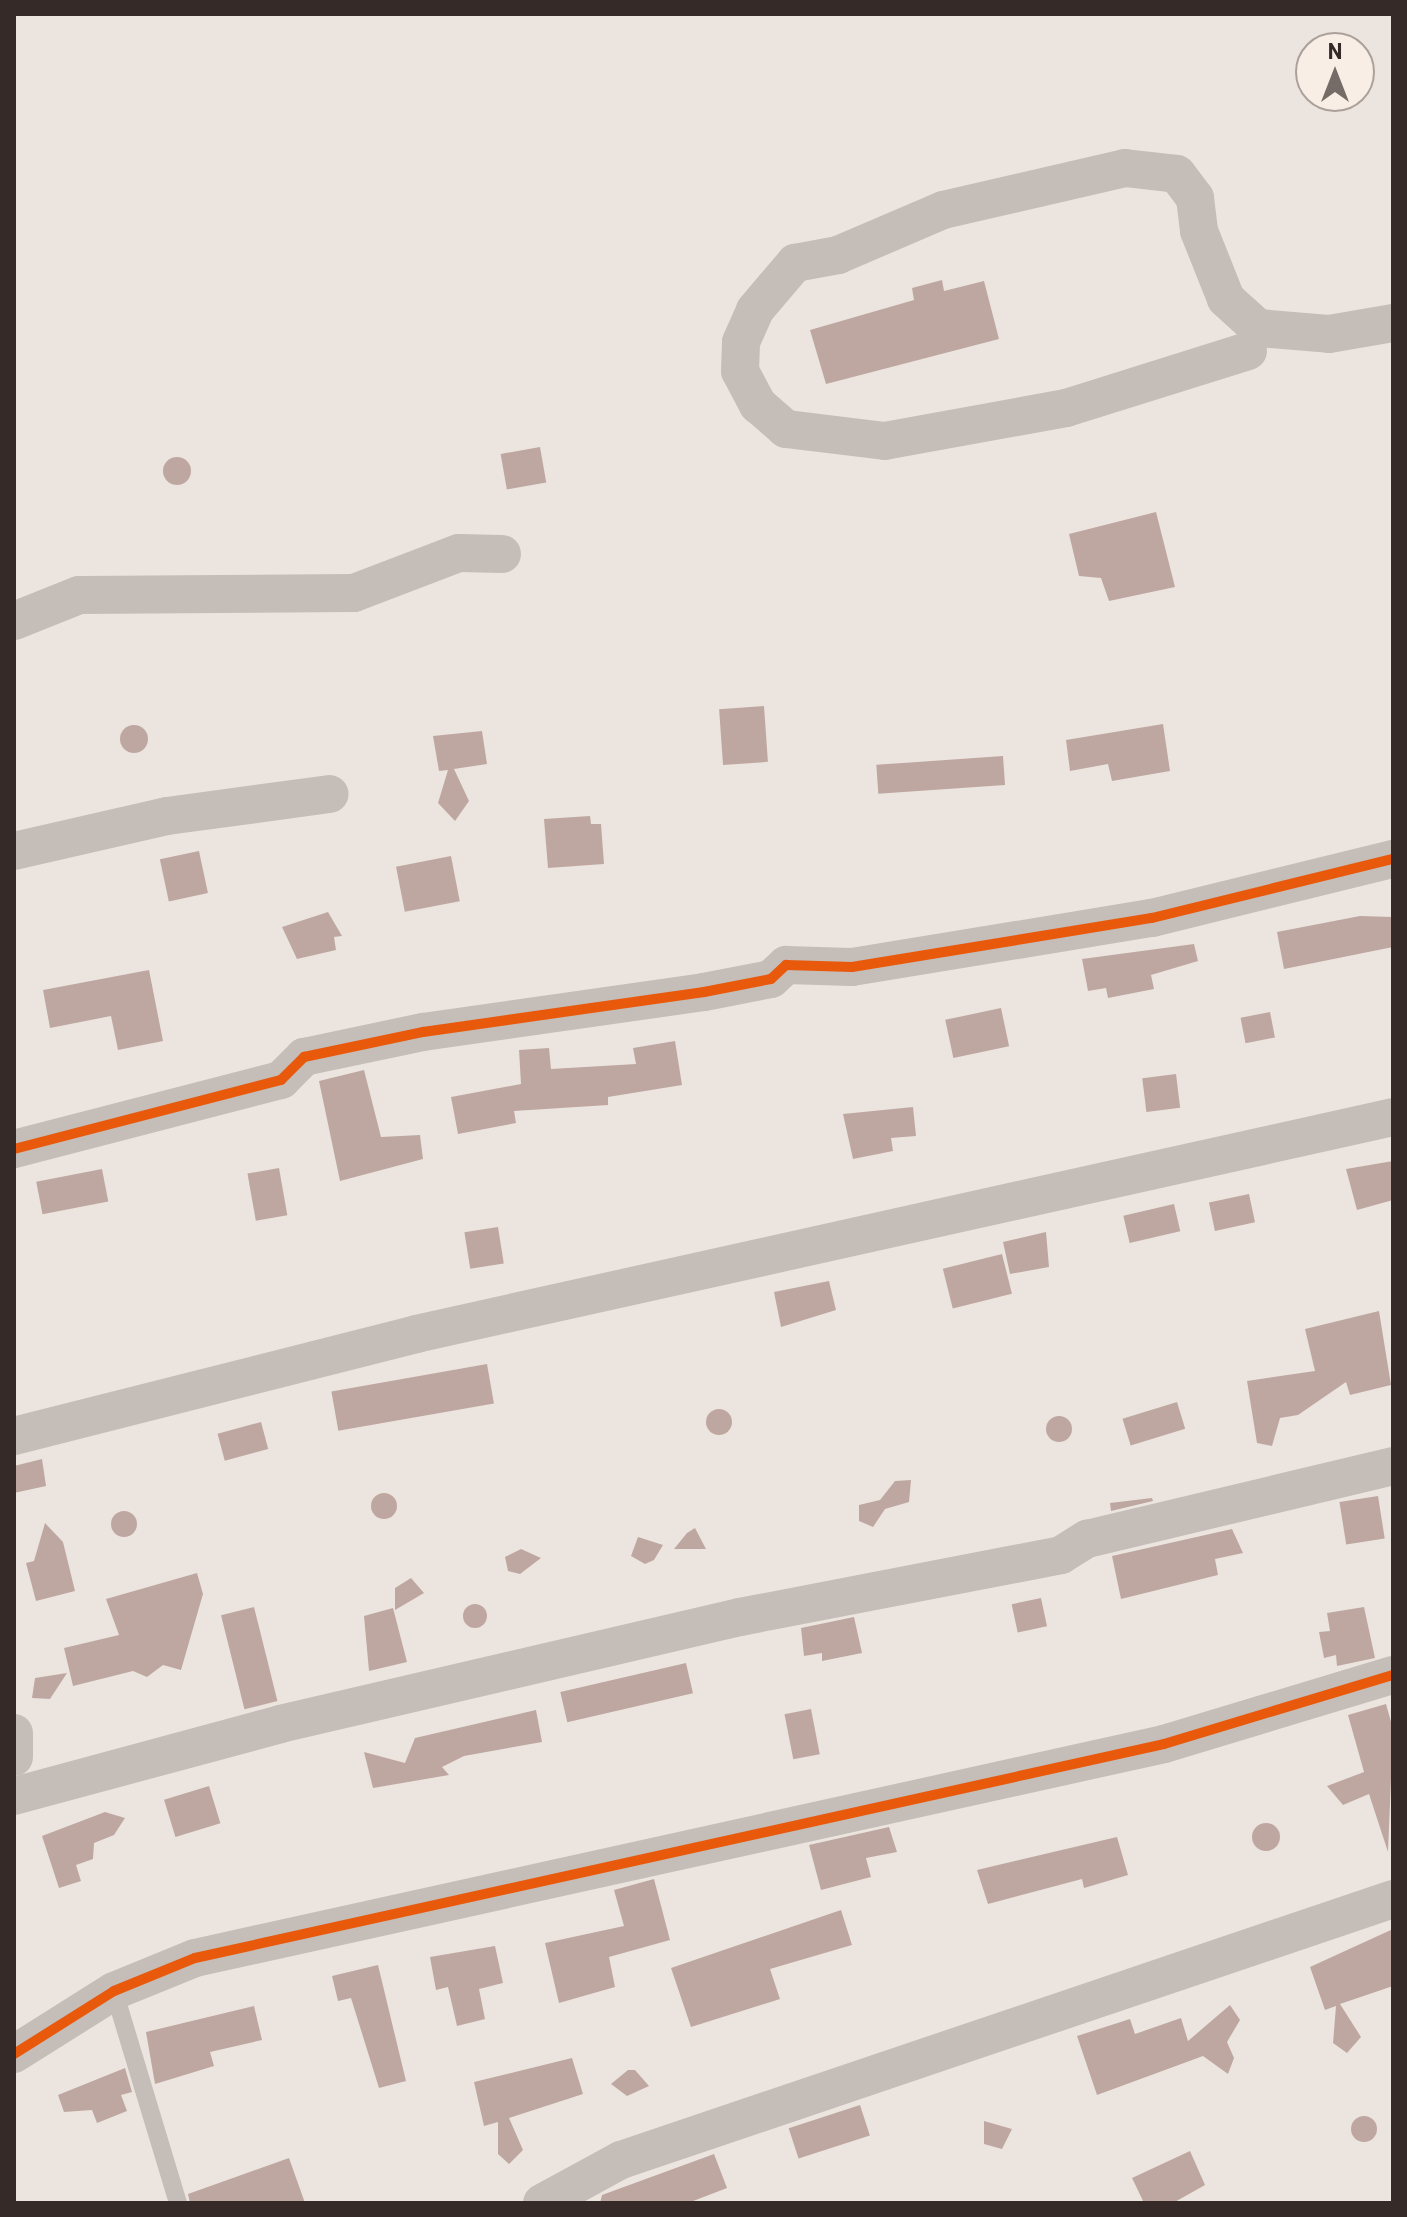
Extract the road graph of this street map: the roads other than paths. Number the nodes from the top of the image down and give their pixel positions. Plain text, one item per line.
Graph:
1 (1393, 323) edge
2 (1248, 351) dead end
3 (502, 554) dead end
4 (14, 621) edge
5 (330, 794) dead end
6 (14, 851) edge
7 (1393, 859) edge
8 (1393, 1117) edge
9 (14, 1149) edge
10 (14, 1436) edge
11 (1393, 1466) edge
12 (1393, 1675) edge
13 (14, 1733) edge
14 (14, 1757) edge
15 (14, 1796) edge
16 (1393, 1899) edge
17 (114, 1991) junction
18 (14, 2054) edge
19 (178, 2203) edge
20 (542, 2203) edge

1 - 2 street
3 - 4 street
5 - 6 street
7 - 9 street
8 - 10 street
11 - 15 street
12 - 17 street
13 - 14 street
16 - 20 street
17 - 18 street
17 - 19 lane

